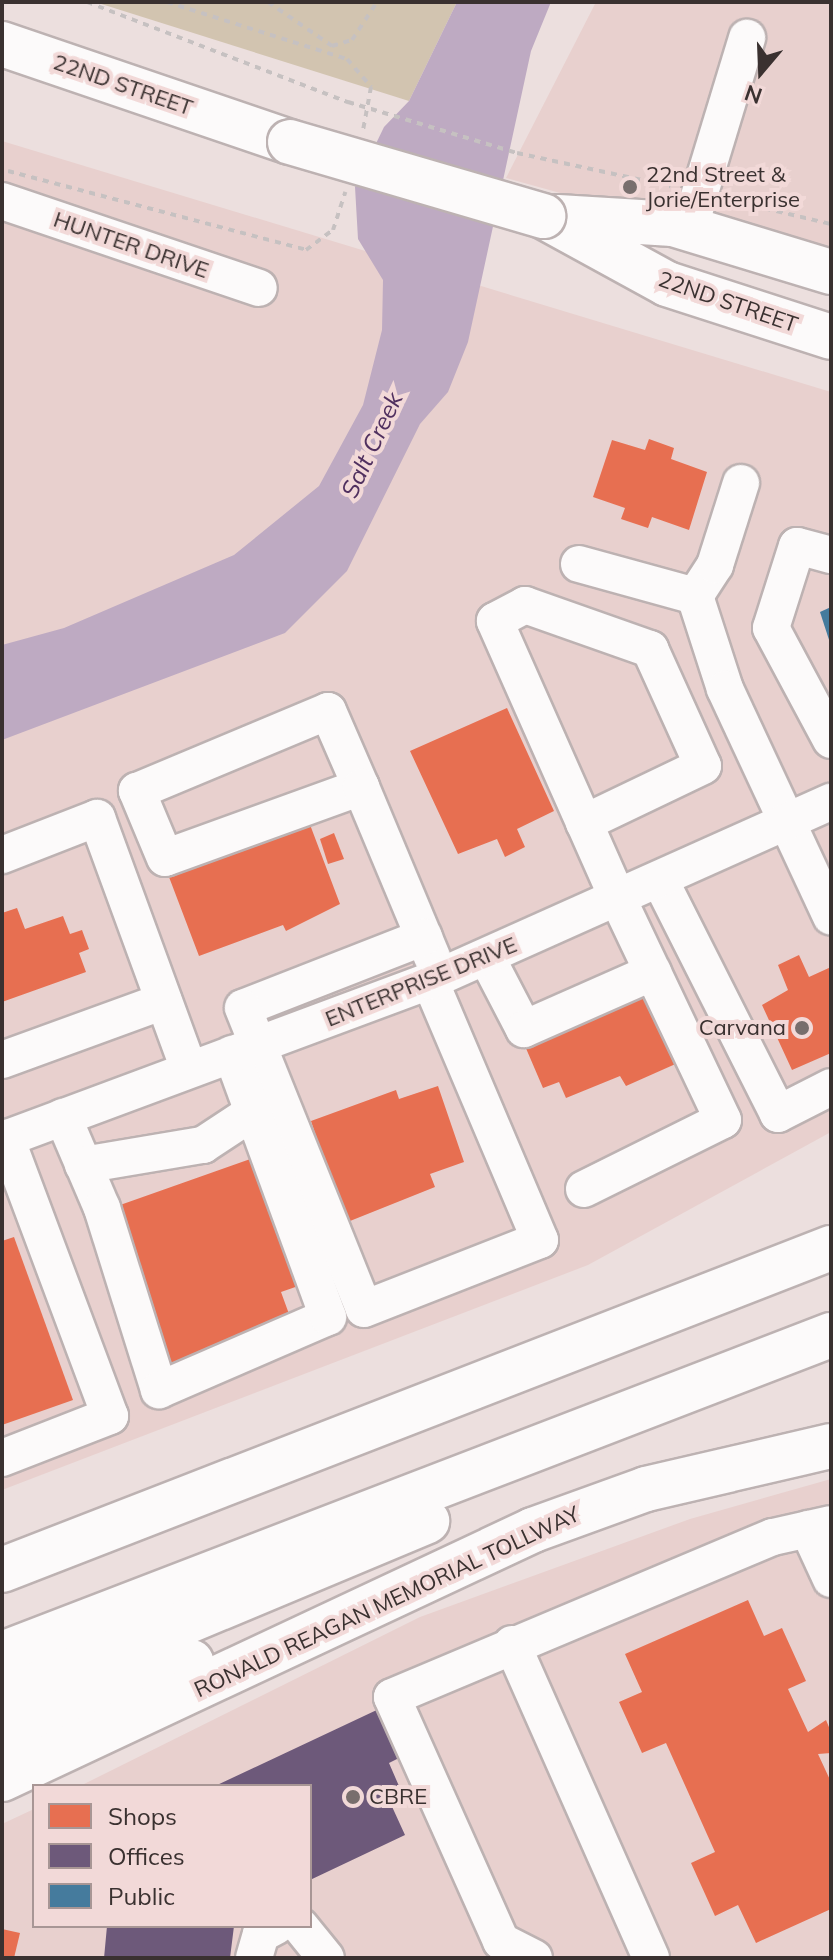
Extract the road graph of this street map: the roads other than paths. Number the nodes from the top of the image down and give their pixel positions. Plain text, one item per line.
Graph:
1 (747, 38) dead end
2 (2, 44) edge
3 (2, 71) edge
4 (290, 142) junction
5 (2, 201) edge
6 (543, 216) junction
7 (689, 229) junction
8 (831, 272) edge
9 (259, 288) dead end
10 (831, 337) edge
11 (741, 483) dead end
12 (831, 555) edge
13 (579, 564) dead end
14 (695, 596) junction
15 (831, 740) edge
16 (361, 787) junction
17 (831, 802) edge
18 (786, 822) junction
19 (584, 823) junction
20 (2, 855) edge
21 (660, 880) junction
22 (618, 899) junction
23 (831, 916) edge
24 (424, 937) junction
25 (487, 958) junction
26 (653, 972) junction
27 (435, 979) junction
28 (164, 1001) junction
29 (246, 1050) junction
30 (2, 1060) edge
31 (189, 1070) junction
32 (831, 1087) edge
33 (253, 1112) junction
34 (63, 1117) junction
35 (4, 1139) edge
36 (83, 1165) junction
37 (584, 1189) dead end
38 (831, 1248) edge
39 (831, 1335) edge
40 (590, 1426) junction
41 (831, 1446) edge
42 (2, 1458) edge
43 (820, 1526) edge
44 (533, 1530) junction
45 (2, 1570) edge
46 (831, 1579) edge
47 (512, 1644) junction
48 (2, 1654) edge
49 (2, 1699) edge
50 (2, 1735) edge
51 (2, 1779) edge
52 (272, 1928) edge
53 (302, 1928) edge
54 (324, 1957) edge
55 (254, 1958) edge
56 (534, 1958) edge
57 (651, 1958) edge

1 - 7 street
2 - 4 main road, 22ND STREET
3 - 4 main road, 22ND STREET
4 - 6 main road, 22ND STREET, bridge
5 - 9 street, HUNTER DRIVE
6 - 7 main road, 22ND STREET
6 - 10 main road, 22ND STREET
7 - 8 main road, 22ND STREET
11 - 14 street
12 - 15 street
13 - 14 street
14 - 18 street
16 - 16 street
16 - 24 street
17 - 18 street, ENTERPRISE DRIVE
18 - 21 street, ENTERPRISE DRIVE
18 - 23 street
19 - 19 street
19 - 22 street
20 - 28 street
21 - 22 street, ENTERPRISE DRIVE
21 - 32 street
22 - 25 street, ENTERPRISE DRIVE
22 - 26 street
24 - 27 street
24 - 29 street
25 - 26 street
25 - 27 street, ENTERPRISE DRIVE
26 - 37 street
27 - 29 street, ENTERPRISE DRIVE
27 - 29 street
28 - 30 street
28 - 31 street
29 - 31 street, ENTERPRISE DRIVE
29 - 33 street
31 - 34 street, ENTERPRISE DRIVE
33 - 36 street
33 - 36 street
34 - 35 street, ENTERPRISE DRIVE
34 - 36 street
35 - 42 street
38 - 45 main road
39 - 40 main road
40 - 48 main road
40 - 49 main road
41 - 44 main road, RONALD REAGAN MEMORIAL TOLLWAY
43 - 46 street
43 - 47 street
44 - 50 main road
44 - 51 main road, RONALD REAGAN MEMORIAL TOLLWAY
47 - 56 street
47 - 57 street
52 - 55 street
53 - 54 street

